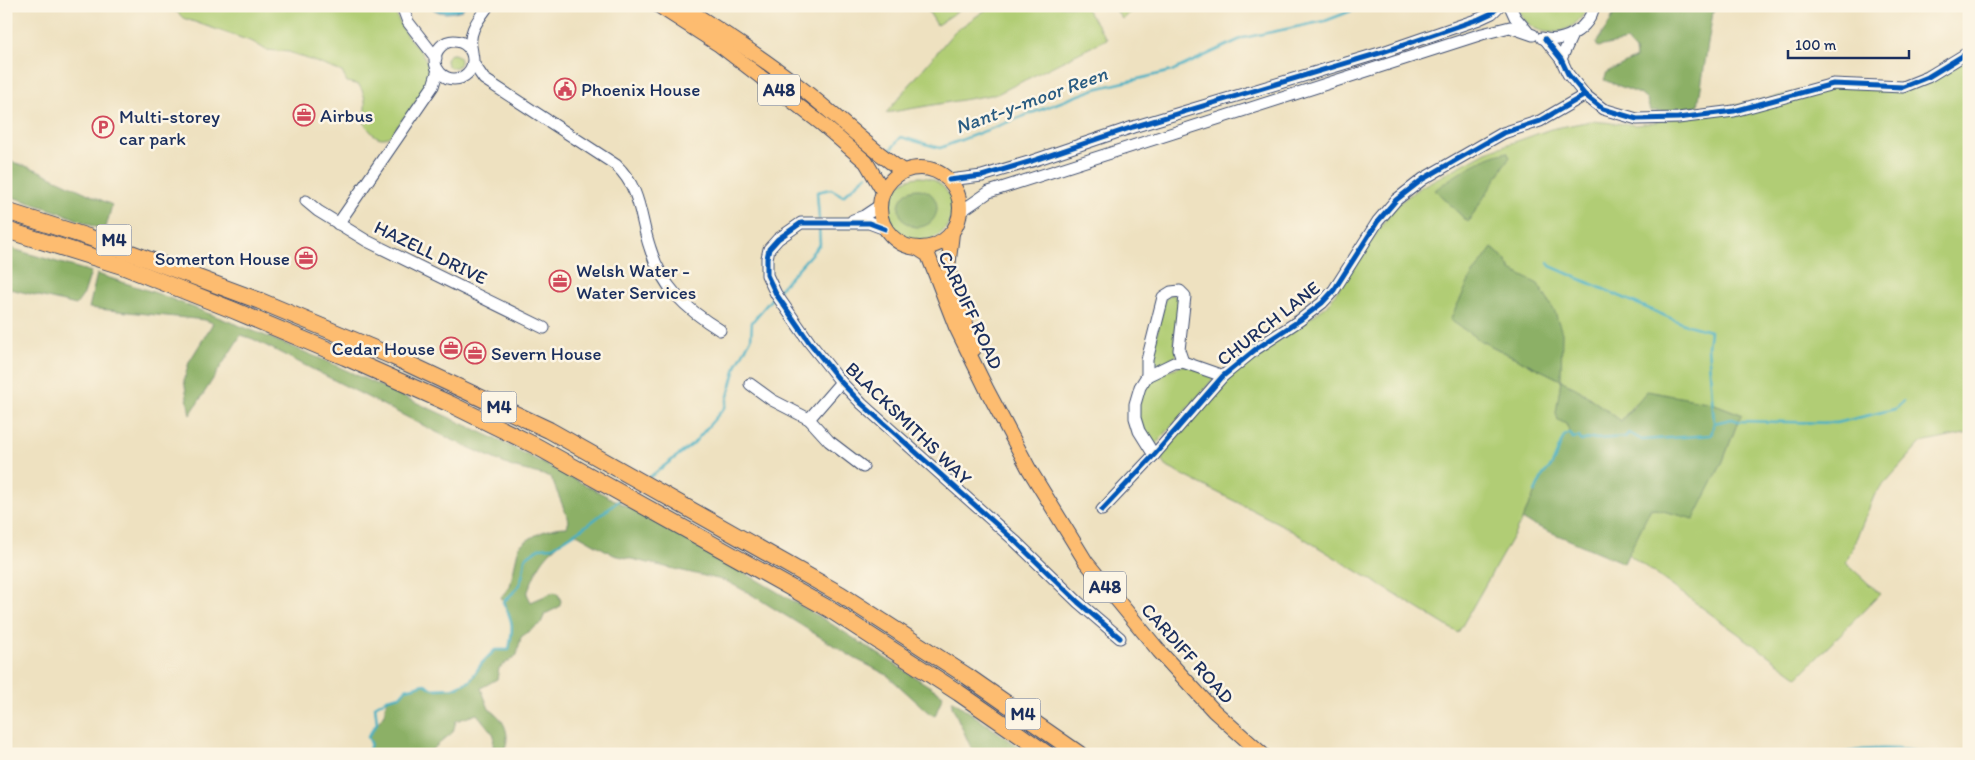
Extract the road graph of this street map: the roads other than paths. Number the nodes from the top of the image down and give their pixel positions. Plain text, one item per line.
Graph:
1 (402, 6) edge
2 (488, 6) edge
3 (659, 6) edge
4 (682, 6) edge
5 (1499, 6) edge
6 (1510, 6) edge
7 (1594, 6) edge
8 (472, 30) junction
9 (1533, 35) junction
10 (1572, 35) junction
11 (418, 36) junction
12 (1545, 39) junction
13 (458, 42) junction
14 (442, 46) junction
15 (1969, 52) edge
16 (472, 58) junction
17 (1561, 59) junction
18 (437, 64) junction
19 (466, 75) junction
20 (455, 79) junction
21 (484, 79) junction
22 (433, 86) junction
23 (1585, 95) junction
24 (903, 171) junction
25 (949, 180) junction
26 (883, 191) junction
27 (6, 201) edge
28 (306, 201) dead end
29 (879, 206) junction
30 (6, 211) edge
31 (960, 212) junction
32 (846, 223) junction
33 (338, 224) junction
34 (885, 229) junction
35 (6, 230) edge
36 (952, 233) junction
37 (6, 241) edge
38 (917, 248) junction
39 (219, 285) junction
40 (176, 288) junction
41 (544, 328) dead end
42 (720, 330) dead end
43 (1183, 362) junction
44 (1147, 376) junction
45 (1223, 376) junction
46 (841, 382) junction
47 (750, 384) dead end
48 (987, 390) junction
49 (809, 419) junction
50 (1154, 455) junction
51 (863, 467) dead end
52 (1102, 510) dead end
53 (1120, 638) dead end
54 (1047, 754) edge
55 (1080, 754) edge
56 (1262, 754) edge

1 - 11 street
2 - 8 street
3 - 26 main road, A48
4 - 24 main road, A48
5 - 25 street
6 - 9 street
7 - 10 street
8 - 13 street
8 - 16 street
9 - 12 street
9 - 31 street
10 - 12 street
10 - 17 street
11 - 14 street
11 - 18 street
12 - 17 street
13 - 14 street
13 - 16 street
14 - 18 street
15 - 23 street
16 - 19 street
16 - 21 street
17 - 23 street
18 - 20 street
18 - 22 street
19 - 20 street
19 - 21 street
20 - 22 street
21 - 42 street
22 - 33 street
23 - 45 street, CHURCH LANE
24 - 25 main road
24 - 26 main road
25 - 31 main road
26 - 29 main road
27 - 39 highway, M4
28 - 33 street, HAZELL DRIVE
29 - 32 street, BLACKSMITHS WAY
29 - 34 main road
30 - 39 highway, M4
31 - 36 main road
32 - 34 street, BLACKSMITHS WAY
32 - 46 street, BLACKSMITHS WAY
33 - 41 street, HAZELL DRIVE
34 - 38 main road
35 - 40 highway, M4
36 - 38 main road
36 - 48 main road, CARDIFF ROAD / A48
37 - 40 highway, M4
38 - 48 main road, CARDIFF ROAD / A48
39 - 55 highway, M4
40 - 54 highway, M4
43 - 44 street
43 - 44 street
43 - 45 street
44 - 50 street
45 - 50 street, CHURCH LANE
46 - 49 street
46 - 53 street, BLACKSMITHS WAY
47 - 49 street
48 - 56 main road, CARDIFF ROAD / A48
49 - 51 street
50 - 52 street, CHURCH LANE

